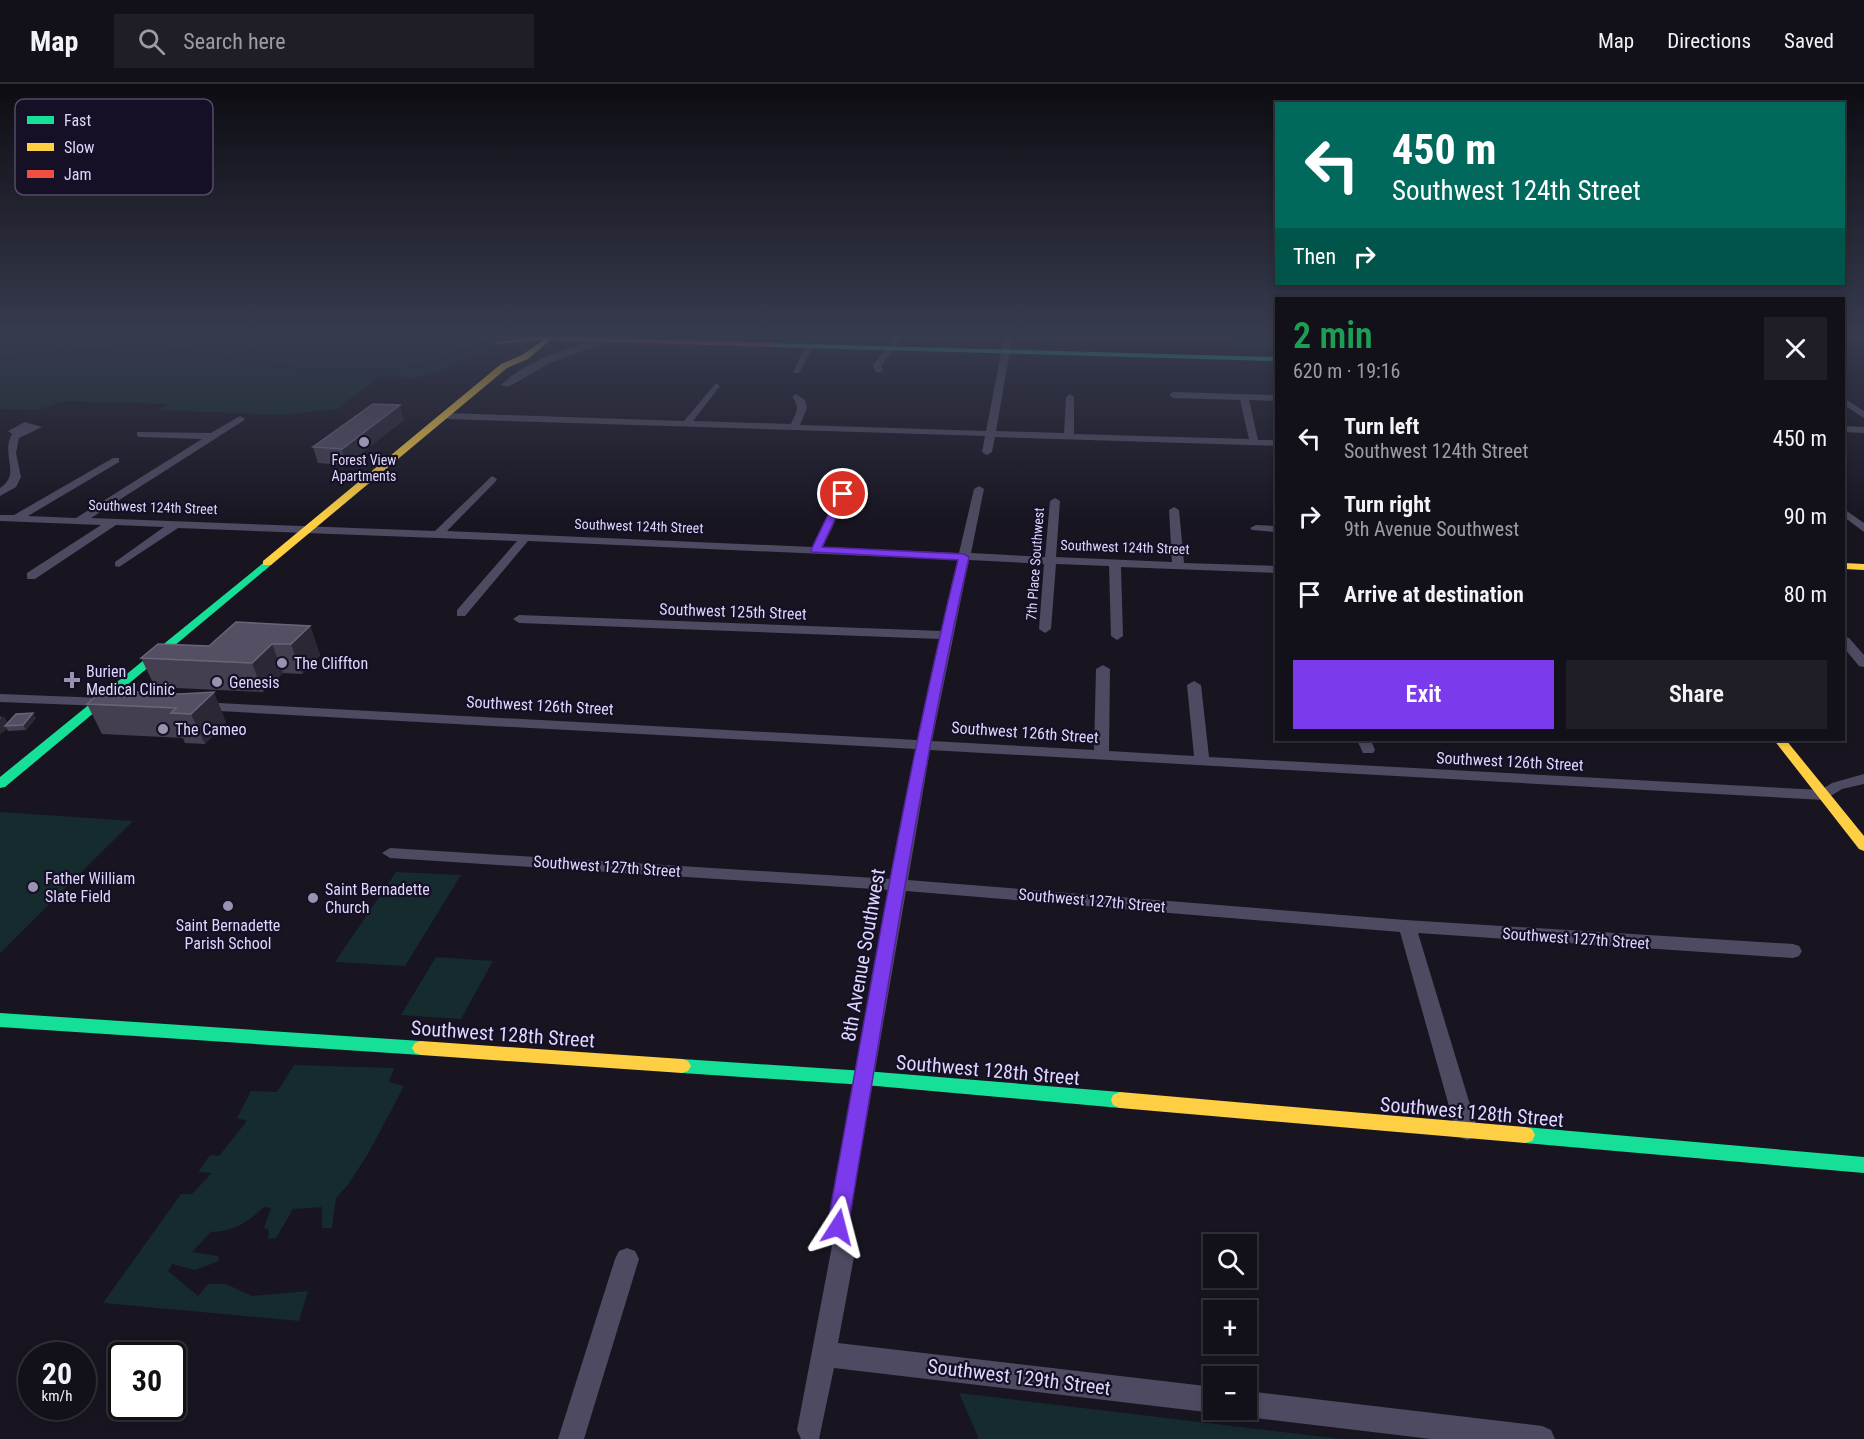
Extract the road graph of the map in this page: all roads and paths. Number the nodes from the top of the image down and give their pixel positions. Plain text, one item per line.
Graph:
1 (470, 396) edge
2 (708, 396) edge
3 (997, 396) edge
4 (1226, 396) edge
5 (1070, 397) dead end
6 (1244, 397) junction
7 (796, 398) dead end
8 (1275, 399) edge
9 (1845, 402) edge
10 (1864, 415) edge
11 (447, 416) junction
12 (251, 423) dead end
13 (687, 423) junction
14 (794, 427) junction
15 (1845, 429) edge
16 (20, 432) dead end
17 (1862, 432) edge
18 (140, 434) dead end
19 (990, 434) junction
20 (212, 436) junction
21 (1069, 436) junction
22 (1254, 442) junction
23 (1275, 443) edge
24 (987, 452) dead end
25 (116, 460) dead end
26 (492, 479) dead end
27 (979, 489) dead end
28 (0, 493) edge
29 (843, 494) dead end
30 (1055, 501) dead end
31 (1174, 510) dead end
32 (1845, 513) edge
33 (0, 518) edge
34 (16, 519) junction
35 (80, 520) junction
36 (115, 521) junction
37 (176, 524) junction
38 (0, 528) edge
39 (1256, 528) dead end
40 (1275, 529) edge
41 (1864, 529) edge
42 (311, 530) junction
43 (438, 534) junction
44 (525, 538) junction
45 (816, 550) junction
46 (964, 557) junction
47 (1049, 560) junction
48 (1115, 563) junction
49 (119, 564) dead end
50 (1178, 566) junction
51 (1845, 566) edge
52 (1864, 567) edge
53 (1275, 570) edge
54 (31, 576) dead end
55 (461, 613) dead end
56 (519, 620) dead end
57 (1045, 629) dead end
58 (945, 635) junction
59 (1117, 636) dead end
60 (1845, 642) edge
61 (1864, 663) edge
62 (1103, 669) dead end
63 (1194, 685) dead end
64 (0, 699) edge
65 (101, 702) junction
66 (124, 703) edge
67 (182, 706) edge
68 (1781, 741) edge
69 (924, 743) junction
70 (1101, 755) junction
71 (1202, 762) junction
72 (1864, 779) edge
73 (0, 784) edge
74 (1824, 795) junction
75 (1864, 846) edge
76 (390, 853) dead end
77 (897, 885) junction
78 (1407, 926) junction
79 (1793, 951) dead end
80 (0, 1020) edge
81 (865, 1078) junction
82 (1467, 1131) junction
83 (1864, 1165) edge
84 (627, 1259) dead end
85 (824, 1354) junction
86 (1203, 1399) edge
87 (1257, 1405) edge
88 (810, 1430) dead end
89 (571, 1439) edge
90 (1542, 1439) edge

1 - 11 main road
2 - 13 street
3 - 19 street
4 - 6 street
5 - 21 street
6 - 8 street
6 - 22 street
7 - 14 street
9 - 10 street
11 - 13 street
11 - 42 main road
12 - 20 street
13 - 14 street
14 - 19 street
15 - 17 street
16 - 28 street
18 - 20 street
19 - 21 street
19 - 24 street
20 - 35 street
21 - 22 street
22 - 23 street
25 - 34 street
26 - 43 street
27 - 46 street, 8th Avenue Southwest
29 - 45 street
30 - 47 street, 7th Place Southwest
31 - 50 street
32 - 41 street
33 - 34 street, Southwest 124th Street
34 - 35 street, Southwest 124th Street
34 - 38 street
35 - 36 street, Southwest 124th Street
36 - 37 street, Southwest 124th Street
36 - 54 street
37 - 42 street, Southwest 124th Street
37 - 49 street
39 - 40 street
42 - 43 street, Southwest 124th Street
42 - 65 main road
43 - 44 street, Southwest 124th Street
44 - 45 street, Southwest 124th Street
44 - 55 street
45 - 46 street, Southwest 124th Street
46 - 47 street, Southwest 124th Street
46 - 58 street, 8th Avenue Southwest
47 - 48 street, Southwest 124th Street
47 - 57 street, 7th Place Southwest
48 - 50 street, Southwest 124th Street
48 - 59 street
50 - 53 street, Southwest 124th Street
51 - 52 main road
56 - 58 street, Southwest 125th Street
58 - 69 street, 8th Avenue Southwest
60 - 61 street
62 - 70 street
63 - 71 street
64 - 65 street
65 - 66 street
65 - 73 main road
67 - 69 street, Southwest 126th Street
68 - 74 main road
69 - 70 street, Southwest 126th Street
69 - 77 street, 8th Avenue Southwest
70 - 71 street, Southwest 126th Street
71 - 74 street, Southwest 126th Street
72 - 74 street, Southwest 126th Street
74 - 75 main road
76 - 77 street, Southwest 127th Street
77 - 78 street, Southwest 127th Street
77 - 81 street, 8th Avenue Southwest
78 - 79 street, Southwest 127th Street
78 - 82 street
80 - 81 main road, Southwest 128th Street
81 - 82 main road, Southwest 128th Street
81 - 85 street, 8th Avenue Southwest
82 - 83 main road, Southwest 128th Street
84 - 89 street
85 - 86 street, Southwest 129th Street
85 - 88 street, 8th Avenue Southwest
87 - 90 street

